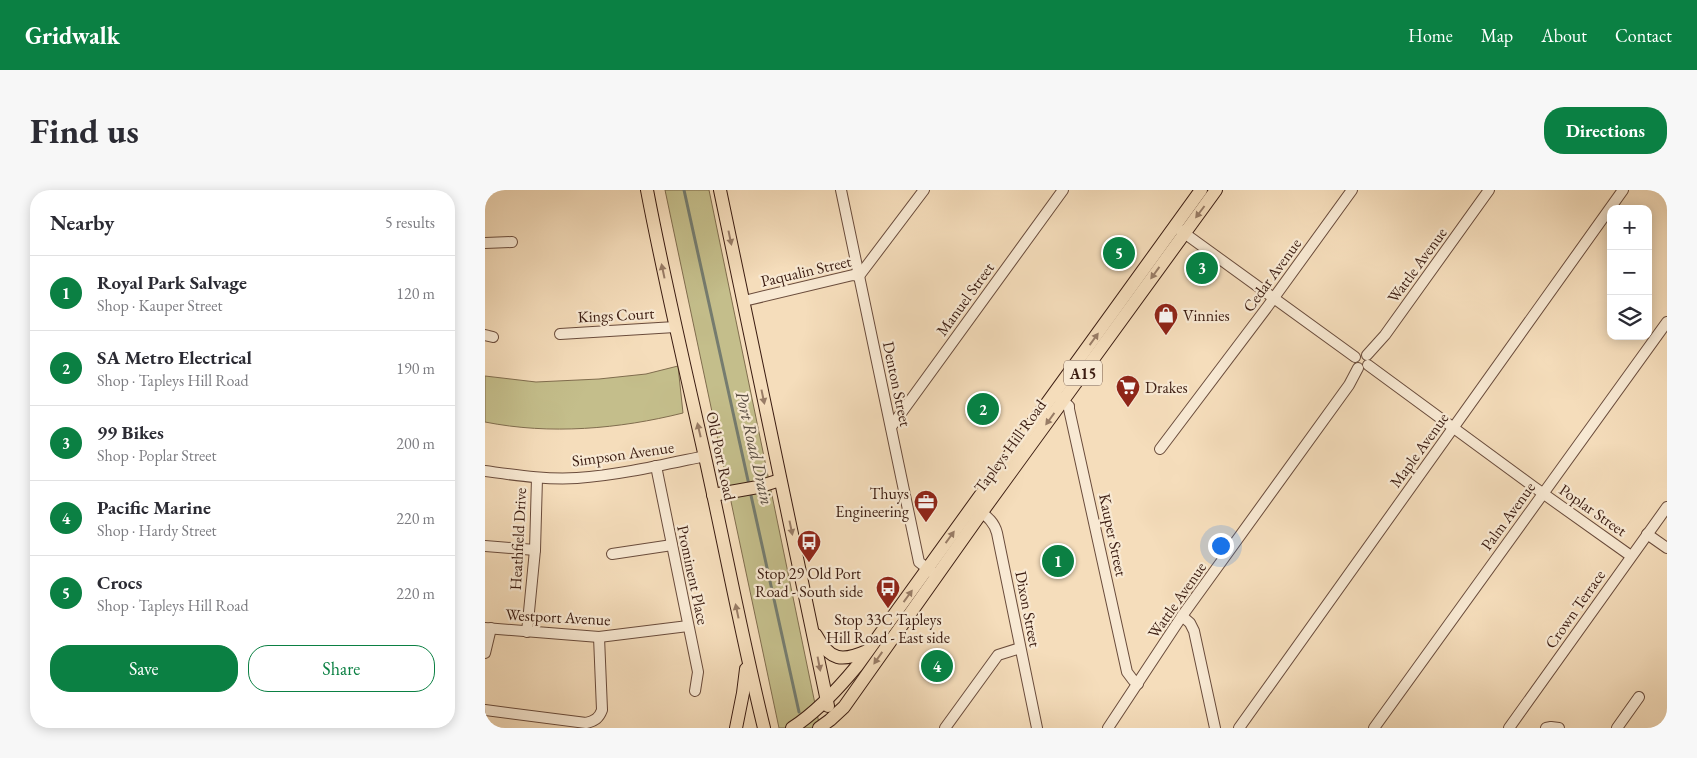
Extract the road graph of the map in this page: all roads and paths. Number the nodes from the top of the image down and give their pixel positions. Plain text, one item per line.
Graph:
1 (647, 190) edge
2 (720, 190) edge
3 (841, 190) edge
4 (924, 190) edge
5 (1063, 190) edge
6 (1216, 190) edge
7 (1352, 190) edge
8 (1489, 190) edge
9 (1623, 190) edge
10 (1197, 191) edge
11 (1179, 230) junction
12 (512, 242) dead end
13 (485, 243) edge
14 (859, 276) junction
15 (1274, 298) junction
16 (744, 301) junction
17 (1667, 322) edge
18 (675, 327) junction
19 (560, 334) dead end
20 (1362, 362) junction
21 (1059, 398) junction
22 (891, 427) junction
23 (1453, 428) junction
24 (1160, 449) dead end
25 (705, 456) junction
26 (656, 466) junction
27 (485, 471) edge
28 (537, 478) junction
29 (780, 480) junction
30 (1543, 494) junction
31 (713, 495) junction
32 (1667, 507) edge
33 (977, 509) junction
34 (1647, 534) junction
35 (672, 545) junction
36 (485, 546) edge
37 (1667, 548) edge
38 (535, 550) junction
39 (612, 554) dead end
40 (1631, 556) junction
41 (932, 572) junction
42 (1182, 616) junction
43 (688, 626) junction
44 (488, 628) edge
45 (812, 629) junction
46 (527, 632) junction
47 (599, 637) junction
48 (1020, 648) junction
49 (869, 650) junction
50 (485, 654) edge
51 (747, 658) junction
52 (1139, 684) junction
53 (695, 691) dead end
54 (1639, 697) dead end
55 (826, 700) junction
56 (485, 710) edge
57 (831, 724) edge
58 (736, 728) edge
59 (764, 728) edge
60 (792, 728) edge
61 (819, 728) edge
62 (945, 728) edge
63 (1037, 728) edge
64 (1108, 728) edge
65 (1215, 728) edge
66 (1239, 728) edge
67 (1374, 728) edge
68 (1509, 728) edge
69 (1546, 728) edge
70 (1559, 728) edge
71 (1617, 728) edge

18 -> 1 main road, Old Port Road
2 -> 16 main road
3 - 14 street, Denton Street
4 - 14 street, Paqualin Street
5 - 22 street, Manuel Street
6 -> 11 main road, Tapleys Hill Road / A15
7 - 15 street, Cedar Avenue
8 - 20 street, Wattle Avenue
9 - 23 street, Maple Avenue
10 - 11 main road, Tapleys Hill Road / A15
11 - 15 street, Poplar Street
11 - 21 main road, Tapleys Hill Road / A15
12 - 13 street
14 - 16 street, Paqualin Street
14 - 22 street, Denton Street
15 - 20 street, Poplar Street
15 - 24 street, Cedar Avenue
16 -> 29 main road
17 - 30 street, Palm Avenue
18 - 19 street, Kings Court
25 -> 18 main road, Old Port Road
20 - 23 street, Poplar Street
20 - 42 street, Wattle Avenue
21 - 33 main road, Tapleys Hill Road / A15
21 - 52 street, Kauper Street
22 - 41 street, Denton Street
23 - 30 street, Poplar Street
23 - 66 street, Maple Avenue
25 - 26 street, Simpson Avenue
25 - 31 main road, Old Port Road
26 - 28 street, Simpson Avenue
26 - 35 street, Prominent Place
27 - 28 street, Simpson Avenue
28 - 38 street, Heathfield Drive
29 - 31 main road
29 -> 45 main road
30 - 40 street, Poplar Street
30 - 67 street, Palm Avenue
51 -> 31 main road, Old Port Road
32 - 34 street, Crown Terrace
33 - 41 main road, Tapleys Hill Road / A15
33 - 48 street, Dixon Street
34 - 37 street
34 - 40 street, Crown Terrace
35 - 39 street
35 - 43 street, Prominent Place
36 - 38 street
38 - 46 street, Heathfield Drive
40 - 68 street, Crown Terrace
49 -> 41 main road, Tapleys Hill Road / A15
41 -> 57 main road, Tapleys Hill Road / A15
42 - 52 street, Wattle Avenue
42 - 65 street
43 - 47 street, Westport Avenue
43 - 53 street, Prominent Place
44 - 46 street, Westport Avenue
44 - 50 street
45 - 49 main road
45 -> 55 main road
46 - 47 street, Westport Avenue
47 - 56 street
48 - 62 street
48 - 63 street, Dixon Street
49 - 55 main road, Tapleys Hill Road / A15
51 - 58 main road
51 - 59 main road, Old Port Road
52 - 64 street, Wattle Avenue
54 - 71 street
55 - 57 main road
55 - 60 main road, A15
57 - 61 main road, A15
69 - 70 street

